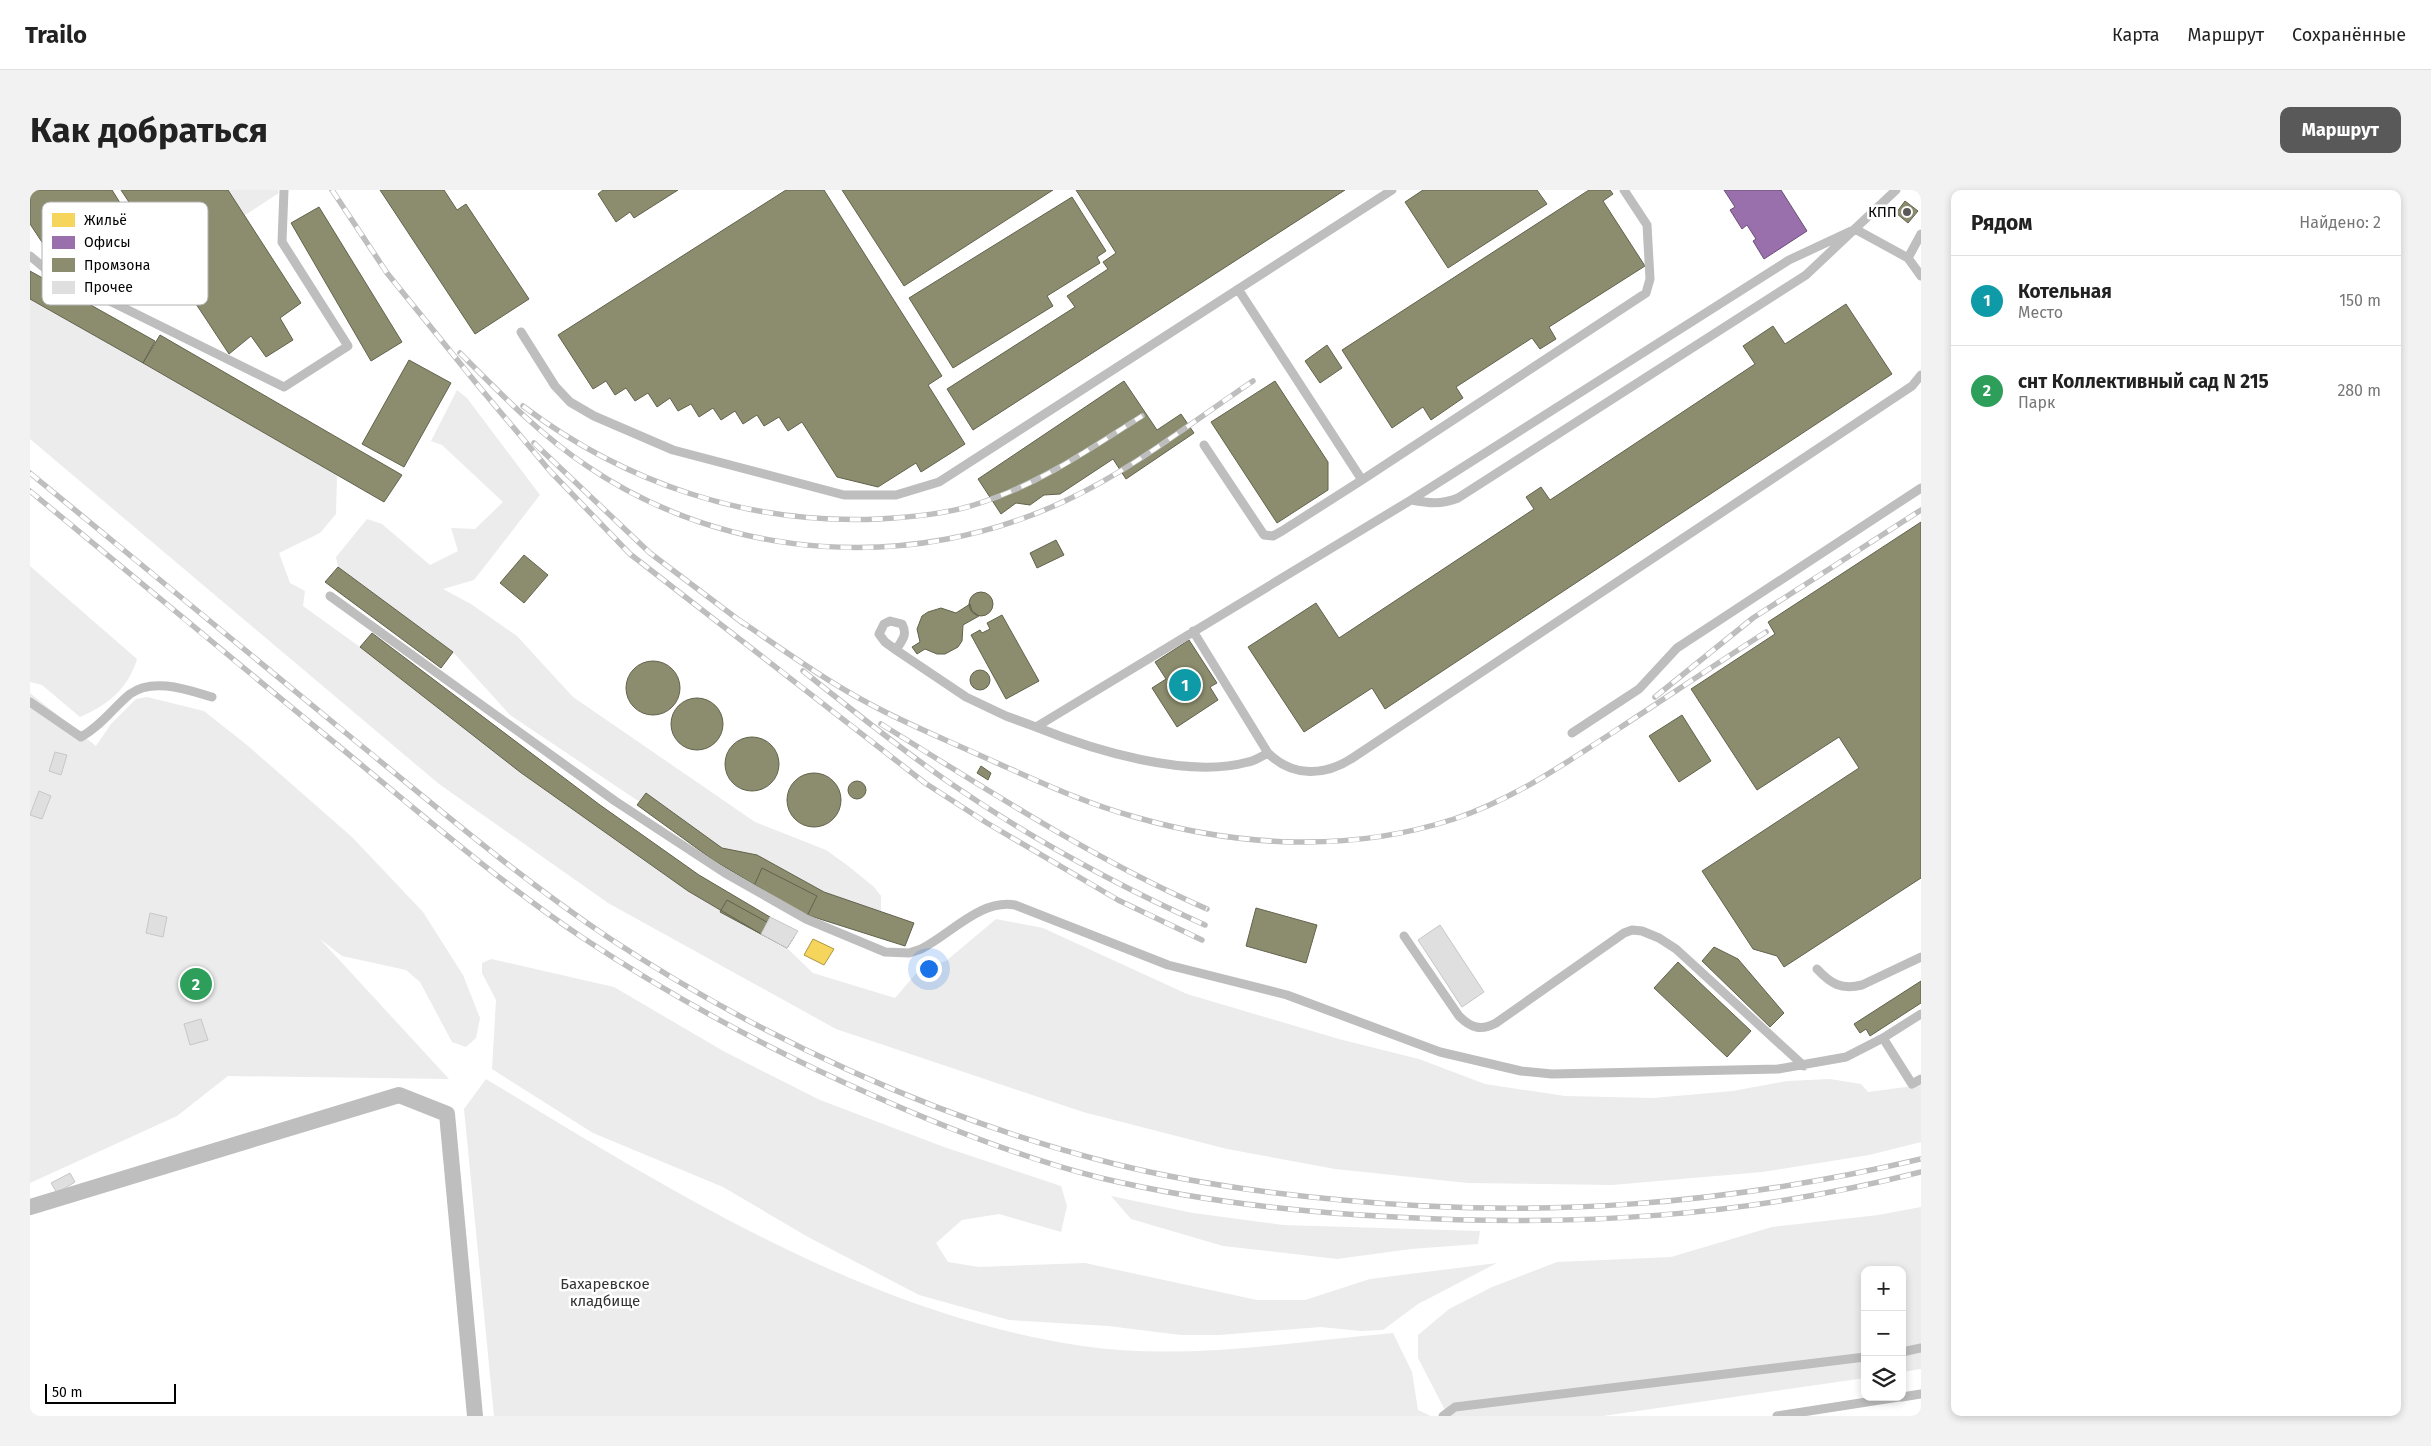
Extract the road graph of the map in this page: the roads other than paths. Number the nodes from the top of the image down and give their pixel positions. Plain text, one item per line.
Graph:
1 (284, 190) edge
2 (1392, 190) edge
3 (1624, 190) edge
4 (1896, 190) edge
5 (1856, 229) junction
6 (1921, 234) edge
7 (30, 256) edge
8 (1908, 258) junction
9 (42, 266) edge
10 (1921, 276) edge
11 (1238, 289) junction
12 (118, 305) edge
13 (521, 332) dead end
14 (1921, 376) edge
15 (1204, 445) dead end
16 (1362, 480) junction
17 (1921, 488) edge
18 (1410, 500) junction
19 (330, 596) dead end
20 (1193, 631) junction
21 (896, 650) dead end
22 (212, 697) dead end
23 (30, 702) edge
24 (1036, 727) junction
25 (1572, 733) dead end
26 (1268, 753) junction
27 (1404, 936) dead end
28 (1921, 957) edge
29 (1817, 969) dead end
30 (1921, 1014) edge
31 (1883, 1038) junction
32 (1804, 1066) junction
33 (1921, 1079) edge
34 (30, 1208) edge
35 (1921, 1348) edge
36 (1906, 1351) edge
37 (1861, 1357) edge
38 (1921, 1394) edge
39 (1906, 1396) edge
40 (1875, 1401) edge
41 (475, 1416) edge
42 (1443, 1416) edge
43 (1777, 1416) edge

1 - 12 lane
2 - 11 lane
3 - 16 lane
4 - 5 lane
5 - 8 lane
5 - 18 lane
5 - 18 lane
6 - 8 lane
7 - 9 lane
8 - 10 lane
11 - 13 lane
11 - 16 lane
14 - 26 lane
15 - 16 lane
17 - 25 lane
18 - 20 lane
19 - 32 lane
20 - 24 lane
20 - 26 lane
21 - 24 lane
22 - 23 lane
24 - 26 lane
27 - 32 lane
28 - 29 lane
30 - 31 lane
31 - 32 lane
31 - 33 lane
34 - 41 street
35 - 36 lane
37 - 42 lane
38 - 39 lane
40 - 43 lane

